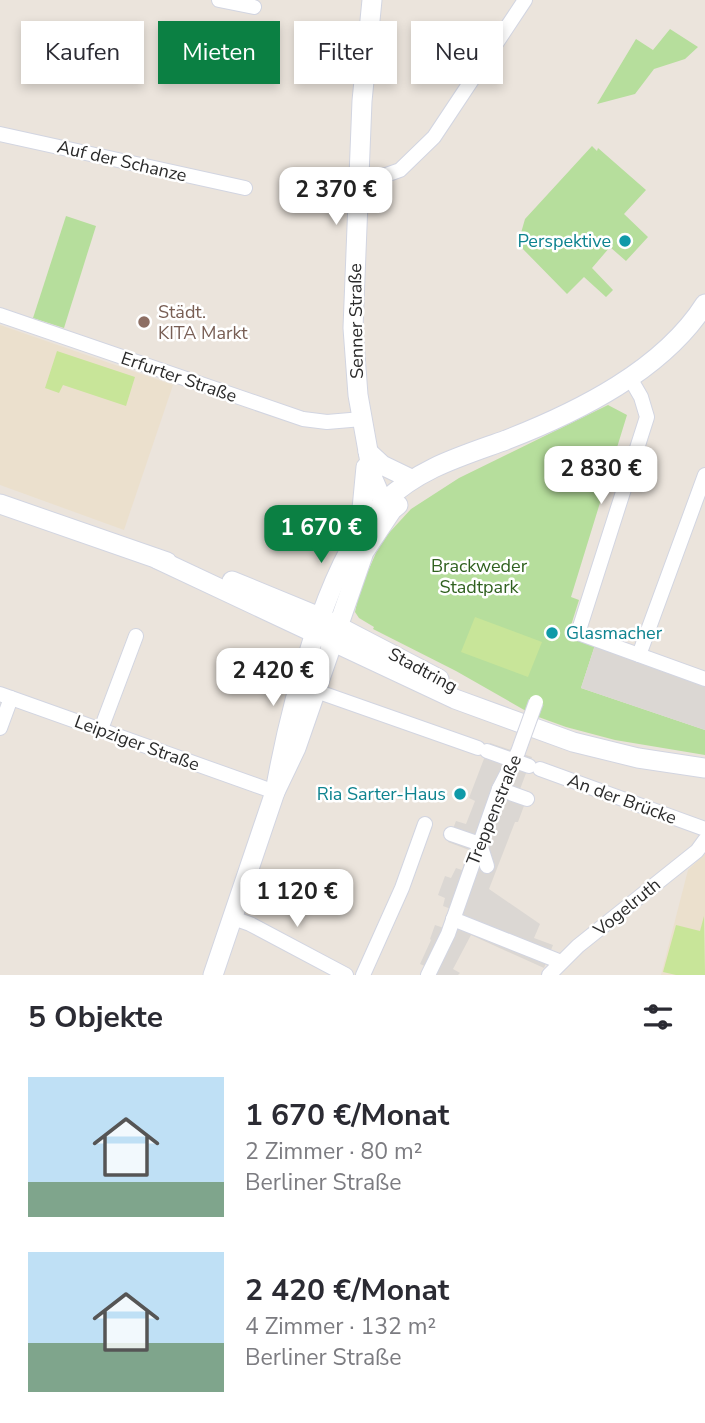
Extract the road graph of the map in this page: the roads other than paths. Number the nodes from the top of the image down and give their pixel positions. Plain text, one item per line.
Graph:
1 (219, 0) edge
2 (372, 0) edge
3 (526, 0) edge
4 (254, 7) dead end
5 (0, 134) edge
6 (358, 177) junction
7 (245, 188) dead end
8 (705, 304) edge
9 (0, 316) edge
10 (630, 378) junction
11 (362, 419) junction
12 (506, 440) junction
13 (368, 452) junction
14 (705, 475) edge
15 (411, 479) junction
16 (0, 504) edge
17 (388, 505) junction
18 (360, 530) junction
19 (327, 630) junction
20 (136, 636) dead end
21 (639, 655) junction
22 (705, 679) edge
23 (316, 691) junction
24 (5, 696) edge
25 (536, 702) dead end
26 (0, 728) edge
27 (102, 729) junction
28 (525, 762) junction
29 (705, 768) edge
30 (499, 789) junction
31 (275, 792) junction
32 (527, 799) dead end
33 (425, 824) dead end
34 (705, 829) edge
35 (451, 834) dead end
36 (705, 840) edge
37 (480, 844) junction
38 (457, 897) junction
39 (233, 918) junction
40 (561, 962) junction
41 (213, 975) edge
42 (346, 975) edge
43 (363, 975) edge
44 (428, 975) edge
45 (549, 975) edge

1 - 4 street
2 - 6 street, Senner Straße
3 - 6 street
5 - 7 street, Auf der Schanze
6 - 11 street, Senner Straße
8 - 10 street
9 - 11 street, Erfurter Straße
10 - 12 street
10 - 21 street
11 - 13 street, Senner Straße
12 - 15 street
12 - 17 street
13 - 15 street
13 - 17 street, Senner Straße
13 - 18 street
14 - 21 street
15 - 17 street
16 - 19 street, Stadtring
17 - 18 street
17 - 19 street
18 - 19 street
19 - 23 street
19 - 29 street, Stadtring
19 - 31 street
20 - 27 street
21 - 22 street
23 - 28 street, An der Brücke
23 - 31 street
24 - 26 street
24 - 27 street, Leipziger Straße
25 - 28 street, Treppenstraße, bridge
27 - 31 street, Leipziger Straße
28 - 30 street, Treppenstraße
28 - 34 street, An der Brücke
30 - 32 street
30 - 37 street, Treppenstraße
31 - 39 street
33 - 43 street
35 - 37 street
36 - 40 street, Vogelruth
37 - 38 street, Treppenstraße
37 - 38 street
38 - 40 street
38 - 44 street, Treppenstraße
39 - 41 street
39 - 42 street
40 - 45 street, Vogelruth

